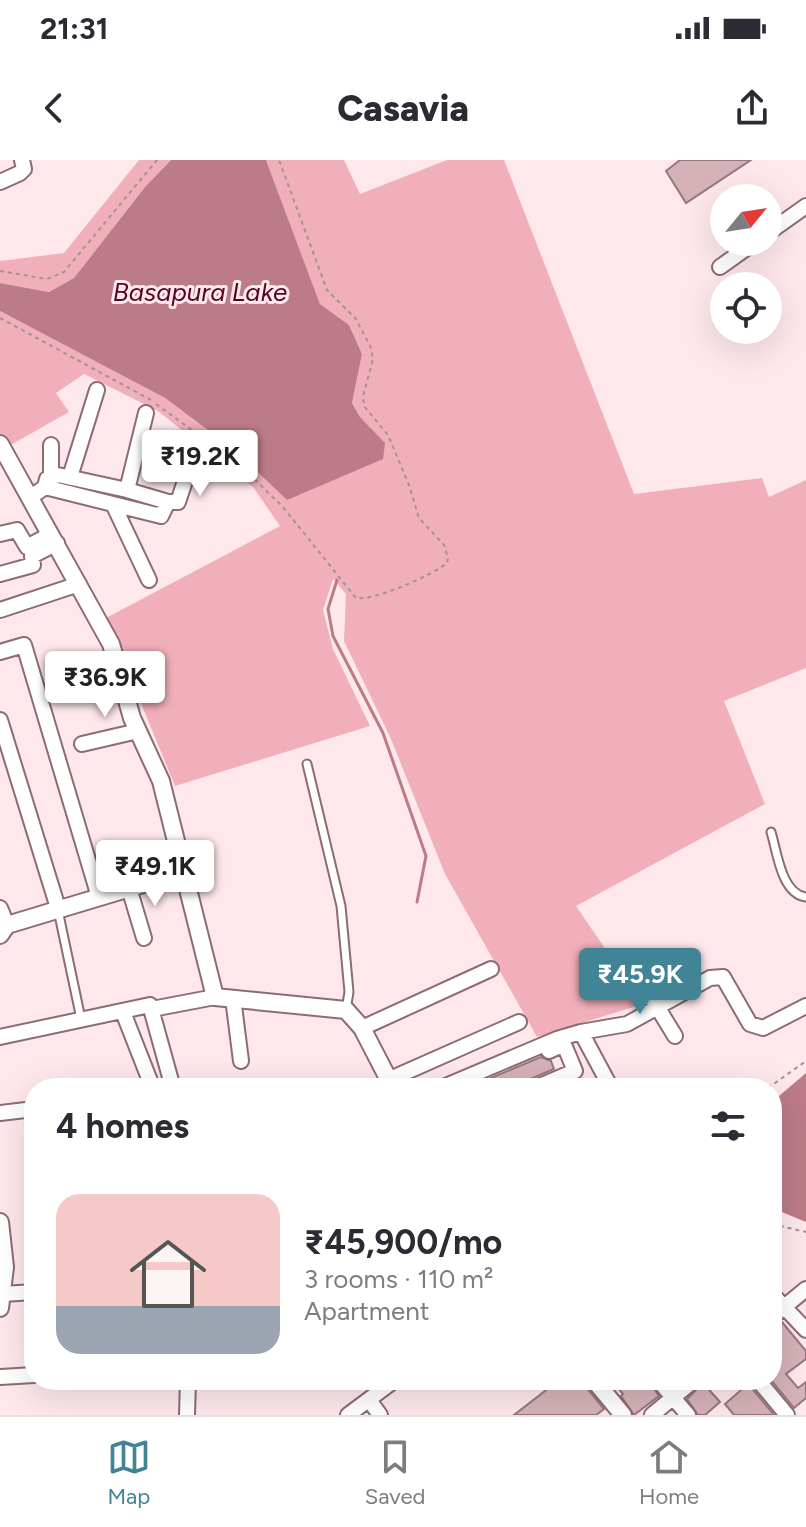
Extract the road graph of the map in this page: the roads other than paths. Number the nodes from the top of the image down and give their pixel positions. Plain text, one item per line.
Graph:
1 (22, 160) edge
2 (0, 182) edge
3 (806, 206) edge
4 (782, 223) edge
5 (735, 256) edge
6 (720, 267) dead end
7 (97, 390) dead end
8 (146, 413) dead end
9 (51, 445) dead end
10 (197, 445) dead end
11 (1, 448) edge
12 (70, 477) junction
13 (42, 487) junction
14 (127, 490) junction
15 (168, 502) junction
16 (114, 506) junction
17 (0, 534) edge
18 (54, 539) junction
19 (30, 551) junction
20 (0, 574) edge
21 (149, 580) dead end
22 (79, 584) junction
23 (0, 610) edge
24 (0, 652) edge
25 (0, 720) edge
26 (138, 731) junction
27 (82, 744) dead end
28 (307, 764) dead end
29 (771, 832) dead end
30 (183, 872) junction
31 (129, 888) junction
32 (99, 897) junction
33 (806, 897) edge
34 (0, 908) edge
35 (58, 908) junction
36 (3, 930) edge
37 (144, 938) dead end
38 (491, 969) dead end
39 (639, 977) dead end
40 (215, 997) junction
41 (233, 998) junction
42 (806, 1006) edge
43 (657, 1008) junction
44 (152, 1009) junction
45 (346, 1010) junction
46 (123, 1012) junction
47 (82, 1021) junction
48 (519, 1022) dead end
49 (362, 1028) junction
50 (581, 1032) junction
51 (675, 1036) dead end
52 (0, 1037) edge
53 (241, 1061) dead end
54 (149, 1078) edge
55 (170, 1078) edge
56 (387, 1078) edge
57 (402, 1078) edge
58 (466, 1078) edge
59 (481, 1078) edge
60 (559, 1078) edge
61 (606, 1078) edge
62 (24, 1110) edge
63 (0, 1113) edge
64 (0, 1222) edge
65 (2, 1247) edge
66 (806, 1289) edge
67 (24, 1295) edge
68 (2, 1301) edge
69 (784, 1307) joint
70 (806, 1330) edge
71 (24, 1376) edge
72 (0, 1377) edge
73 (188, 1390) edge
74 (382, 1390) edge
75 (602, 1390) edge
76 (667, 1390) edge
77 (682, 1390) edge
78 (766, 1390) edge
79 (673, 1397) junction
80 (369, 1400) junction
81 (187, 1415) edge
82 (348, 1415) edge
83 (380, 1415) edge
84 (623, 1415) edge
85 (652, 1415) edge
86 (688, 1415) edge
87 (787, 1415) edge

1 - 2 street
3 - 4 street
5 - 6 street
7 - 12 street
8 - 14 street
9 - 13 street
10 - 15 street
11 - 13 street
12 - 13 street
12 - 14 street
13 - 16 street
13 - 18 street
14 - 15 street
15 - 16 street
16 - 21 street
17 - 19 street
18 - 19 street
18 - 22 street
19 - 20 street
22 - 23 street
22 - 26 street
24 - 32 street
25 - 35 street
26 - 27 street
26 - 30 street
28 - 45 lane
29 - 33 lane
30 - 31 street
30 - 40 street
31 - 32 street
31 - 37 street
32 - 35 street
34 - 36 street
35 - 36 street
35 - 47 lane
38 - 49 street
39 - 43 street
40 - 41 street
40 - 44 street
41 - 45 street
41 - 53 street
42 - 43 street
43 - 50 street
43 - 51 street
44 - 46 street
44 - 55 street
45 - 49 street
46 - 47 street
46 - 54 street
47 - 52 street
48 - 57 street
49 - 56 street
50 - 58 street
50 - 61 street
59 - 60 street
62 - 63 street
64 - 65 street
65 - 68 street
66 - 69 street
67 - 68 street
69 - 70 street
71 - 72 street
73 - 81 street
74 - 80 street
75 - 84 street
76 - 79 street
77 - 79 street
78 - 87 street
79 - 85 street
79 - 86 street
80 - 82 street
80 - 83 street

